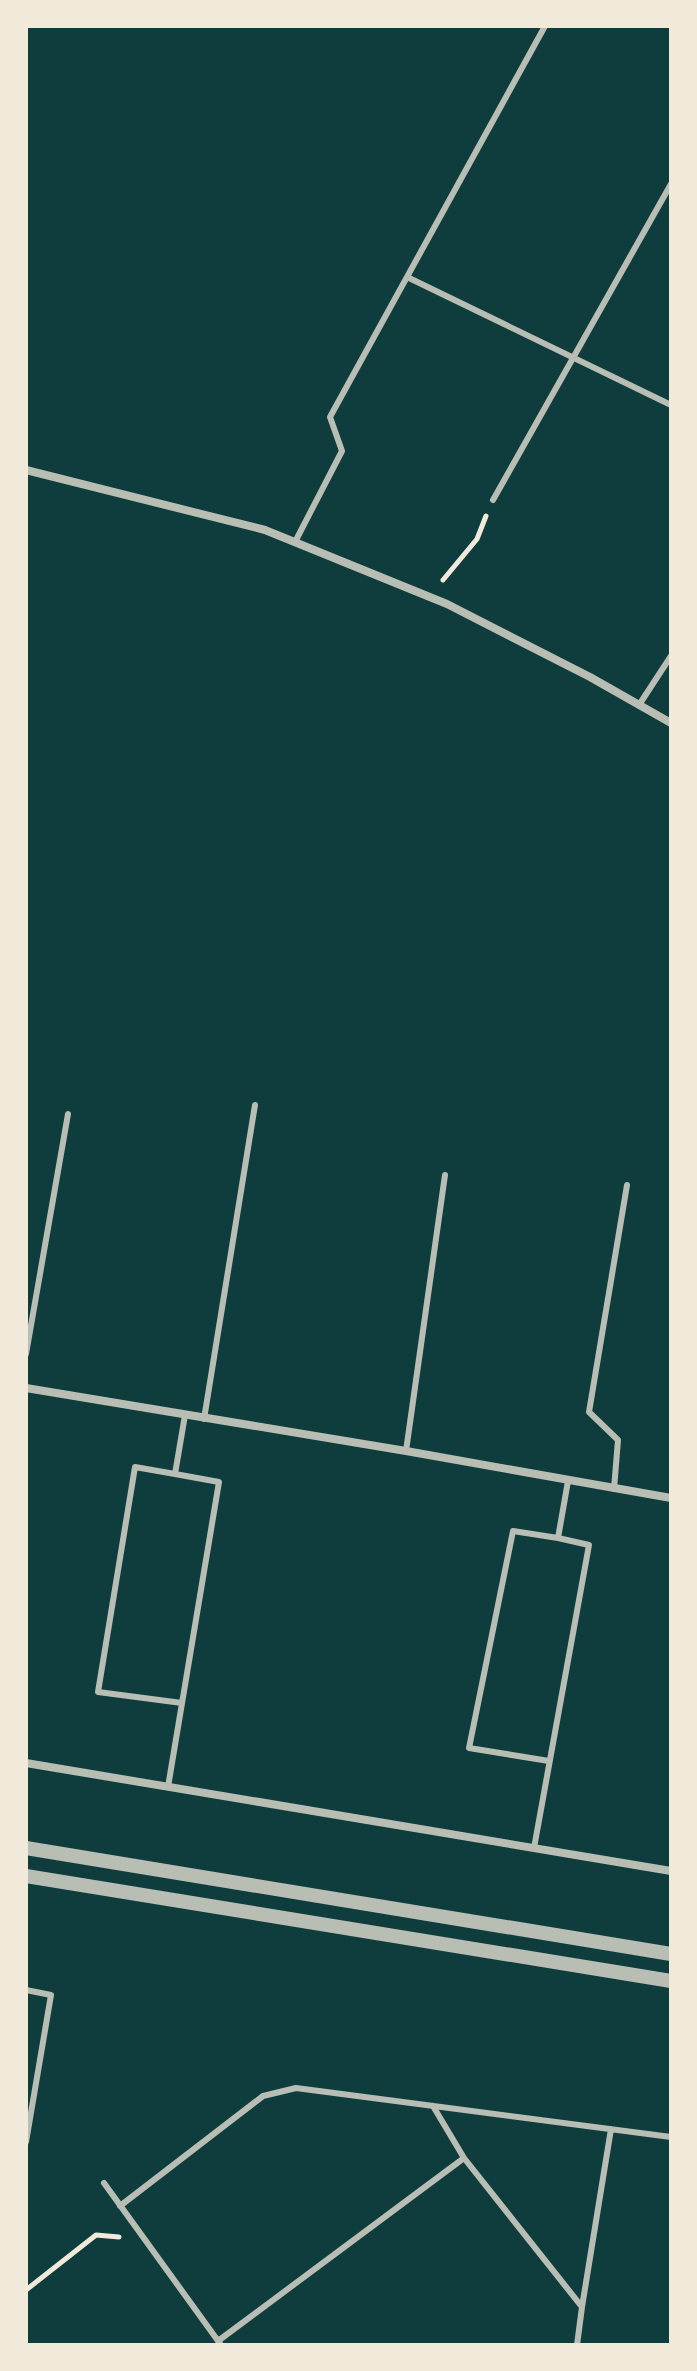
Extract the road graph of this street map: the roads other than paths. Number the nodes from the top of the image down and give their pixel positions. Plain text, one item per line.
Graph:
1 (545, 26) edge
2 (671, 184) edge
3 (407, 277) junction
4 (573, 358) junction
5 (671, 405) edge
6 (26, 470) edge
7 (493, 500) road end
8 (295, 542) junction
9 (671, 656) edge
10 (639, 705) junction
11 (671, 723) edge
12 (255, 1105) dead end
13 (68, 1114) dead end
14 (445, 1175) dead end
15 (627, 1185) dead end
16 (26, 1354) edge
17 (26, 1388) edge
18 (185, 1415) junction
19 (204, 1419) junction
20 (406, 1451) junction
21 (175, 1474) junction
22 (568, 1481) junction
23 (614, 1489) junction
24 (671, 1498) edge
25 (558, 1538) junction
26 (182, 1703) junction
27 (549, 1761) junction
28 (26, 1763) edge
29 (168, 1787) junction
30 (26, 1848) edge
31 (534, 1848) junction
32 (671, 1871) edge
33 (26, 1876) edge
34 (671, 1954) edge
35 (671, 1981) edge
36 (26, 1990) edge
37 (432, 2105) junction
38 (611, 2129) junction
39 (671, 2137) edge
40 (26, 2142) edge
41 (464, 2158) junction
42 (104, 2183) dead end
43 (120, 2206) junction
44 (582, 2307) junction
45 (219, 2343) edge
46 (577, 2345) edge

1 - 3 lane
2 - 4 lane
3 - 4 lane
3 - 8 lane
4 - 5 lane
4 - 7 lane
6 - 8 street
8 - 10 street
9 - 10 lane
10 - 11 street
12 - 19 lane
13 - 16 lane
14 - 20 lane
15 - 23 lane
17 - 18 street
18 - 19 street
18 - 21 lane
19 - 20 street
20 - 22 street
21 - 26 lane
21 - 26 lane
22 - 23 street
22 - 25 lane
23 - 24 street
25 - 27 lane
25 - 27 lane
26 - 29 lane
27 - 31 lane
28 - 29 street
29 - 31 street
30 - 34 street
31 - 32 street
33 - 35 street
36 - 40 lane
37 - 38 lane
37 - 41 lane
37 - 43 lane
38 - 39 lane
38 - 44 lane
41 - 44 lane
41 - 45 lane
42 - 43 lane
43 - 45 lane
44 - 46 lane

